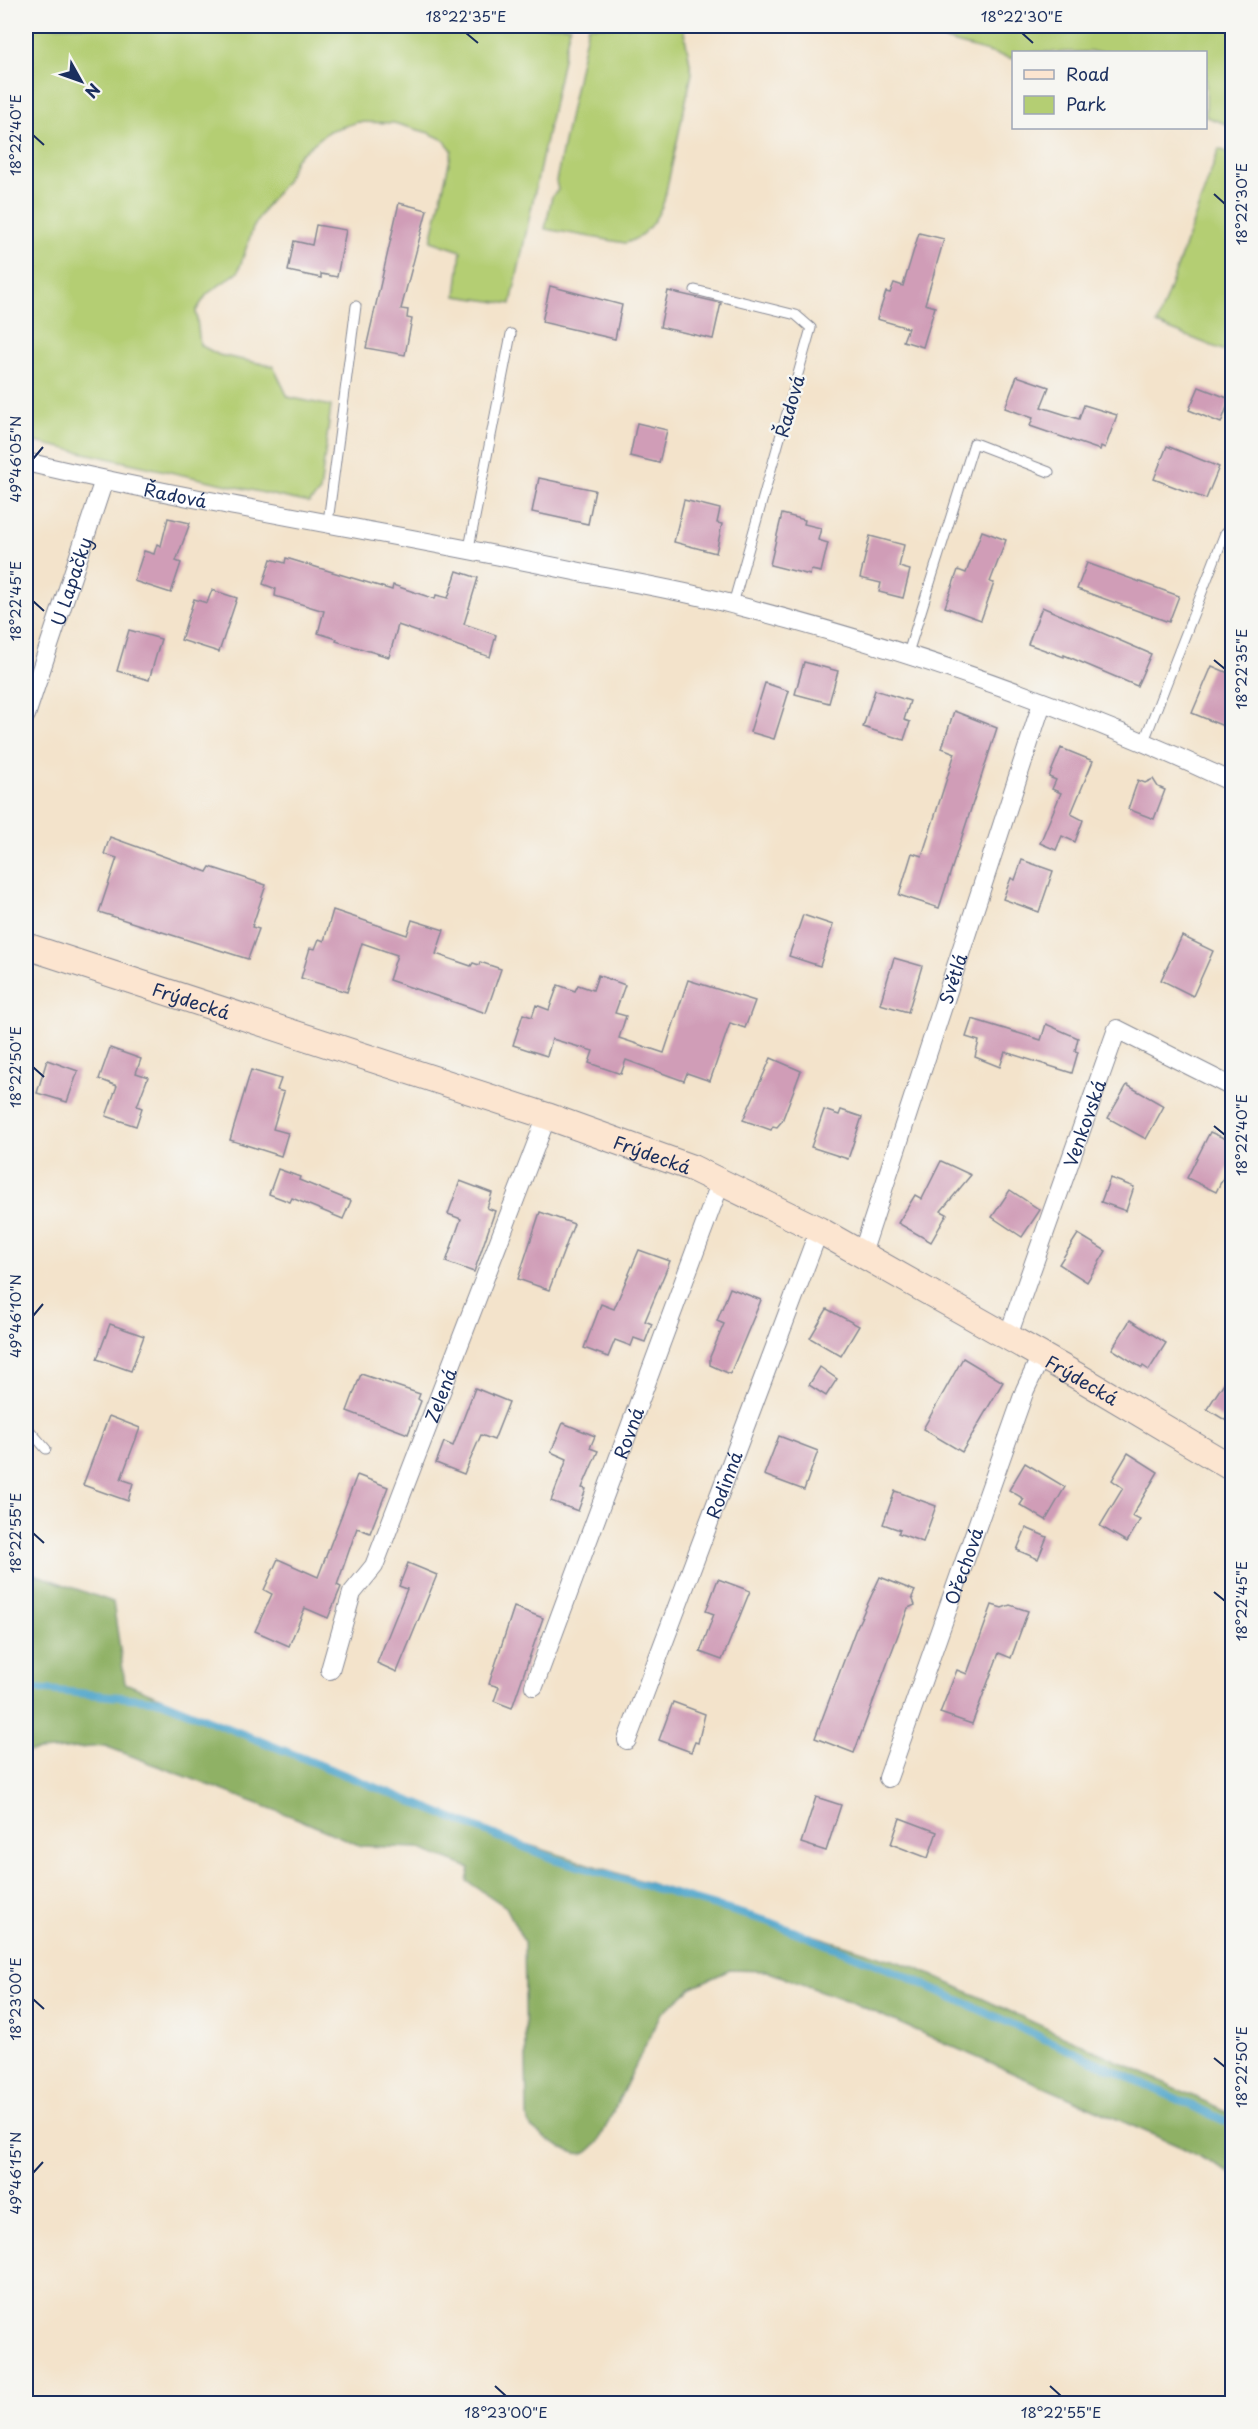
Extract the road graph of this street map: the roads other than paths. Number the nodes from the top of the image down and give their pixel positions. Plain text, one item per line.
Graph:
1 (695, 290) dead end
2 (356, 306) dead end
3 (511, 334) dead end
4 (26, 462) edge
5 (1049, 472) dead end
6 (104, 480) junction
7 (328, 522) junction
8 (1225, 532) dead end
9 (469, 548) junction
10 (733, 604) junction
11 (908, 653) junction
12 (1042, 703) junction
13 (26, 715) edge
14 (1144, 741) junction
15 (1233, 782) edge
16 (26, 946) edge
17 (1233, 1087) edge
18 (547, 1116) junction
19 (722, 1181) junction
20 (819, 1230) junction
21 (862, 1254) junction
22 (1008, 1336) junction
23 (1041, 1356) junction
24 (26, 1426) edge
25 (46, 1449) dead end
26 (1233, 1468) edge
27 (330, 1670) dead end
28 (534, 1686) dead end
29 (627, 1740) dead end
30 (888, 1778) dead end

1 - 10 lane, Řadová
2 - 7 lane
3 - 9 lane
4 - 6 street, Řadová
5 - 11 lane
6 - 7 street, Řadová
6 - 13 street, U Lapačky
7 - 9 street, Řadová
8 - 14 lane
9 - 10 street, Řadová
10 - 11 street, Řadová
11 - 12 street, Řadová
12 - 14 street, Řadová
12 - 21 street, Světlá
14 - 15 street, Řadová
16 - 18 main road, Frýdecká
17 - 22 street, Venkovská
18 - 19 main road, Frýdecká
18 - 27 street, Zelená
19 - 20 main road, Frýdecká
19 - 28 street, Rovná
20 - 21 main road, Frýdecká
20 - 29 street, Rodinná
21 - 22 main road, Frýdecká
22 - 23 main road, Frýdecká
23 - 26 main road, Frýdecká
23 - 30 street, Ořechová
24 - 25 lane

